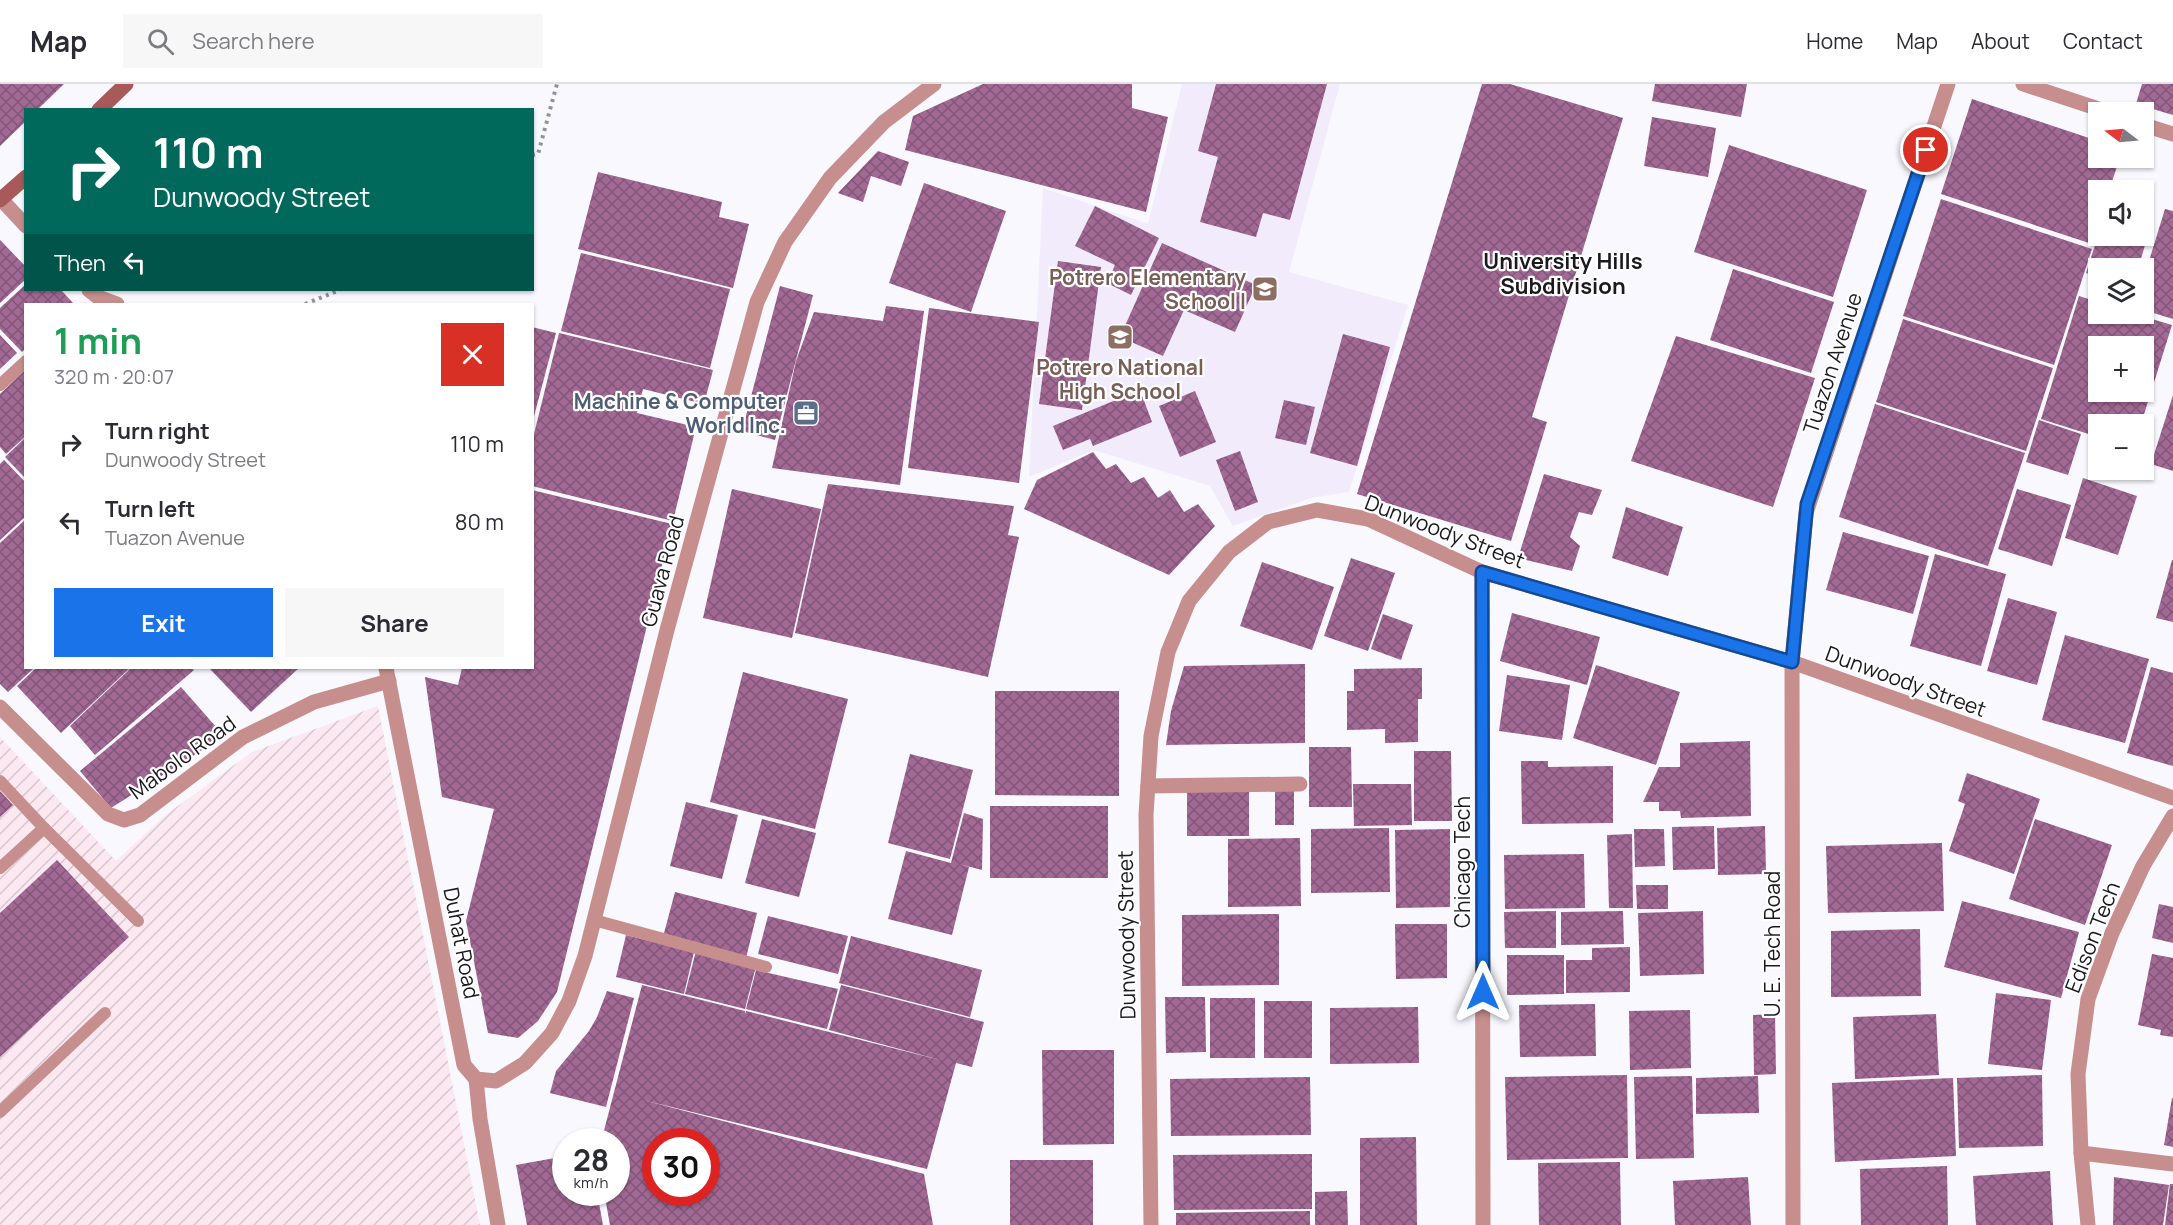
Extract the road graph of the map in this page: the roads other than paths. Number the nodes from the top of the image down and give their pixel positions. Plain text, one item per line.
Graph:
1 (126, 84) edge
2 (934, 84) edge
3 (1948, 84) edge
4 (2023, 84) edge
5 (2088, 105) edge
6 (101, 108) edge
7 (2154, 127) edge
8 (2173, 134) edge
9 (24, 179) edge
10 (0, 199) edge
11 (24, 224) edge
12 (90, 291) edge
13 (114, 303) edge
14 (24, 363) edge
15 (0, 385) edge
16 (1482, 572) junction
17 (1792, 662) junction
18 (388, 674) edge
19 (0, 707) edge
20 (0, 781) edge
21 (1300, 784) dead end
22 (1148, 786) junction
23 (2173, 798) edge
24 (2173, 816) edge
25 (44, 828) junction
26 (0, 868) edge
27 (594, 920) junction
28 (138, 921) dead end
29 (766, 967) dead end
30 (105, 1012) dead end
31 (476, 1079) junction
32 (0, 1112) edge
33 (2081, 1153) junction
34 (2173, 1164) edge
35 (498, 1225) edge
36 (1151, 1225) edge
37 (1483, 1225) edge
38 (1793, 1225) edge
39 (2088, 1225) edge

1 - 6 main road
2 - 27 street, Guava Road
3 - 17 street, Tuazon Avenue
4 - 5 street
7 - 8 street
9 - 10 main road
10 - 11 street
12 - 13 street
14 - 15 lane
16 - 17 street, Dunwoody Street
16 - 22 street, Dunwoody Street
16 - 37 street, Chicago Tech
17 - 23 street, Dunwoody Street
17 - 38 street, U. E. Tech Road
18 - 19 street, Mabolo Road
18 - 31 street, Duhat Road
20 - 25 lane
21 - 22 street
22 - 36 street, Dunwoody Street
24 - 33 street, Edison Tech
25 - 26 lane
25 - 28 lane
27 - 29 lane
27 - 31 street, Guava Road
30 - 32 lane
31 - 35 street, Duhat Road
33 - 34 street
33 - 39 street, Edison Tech

